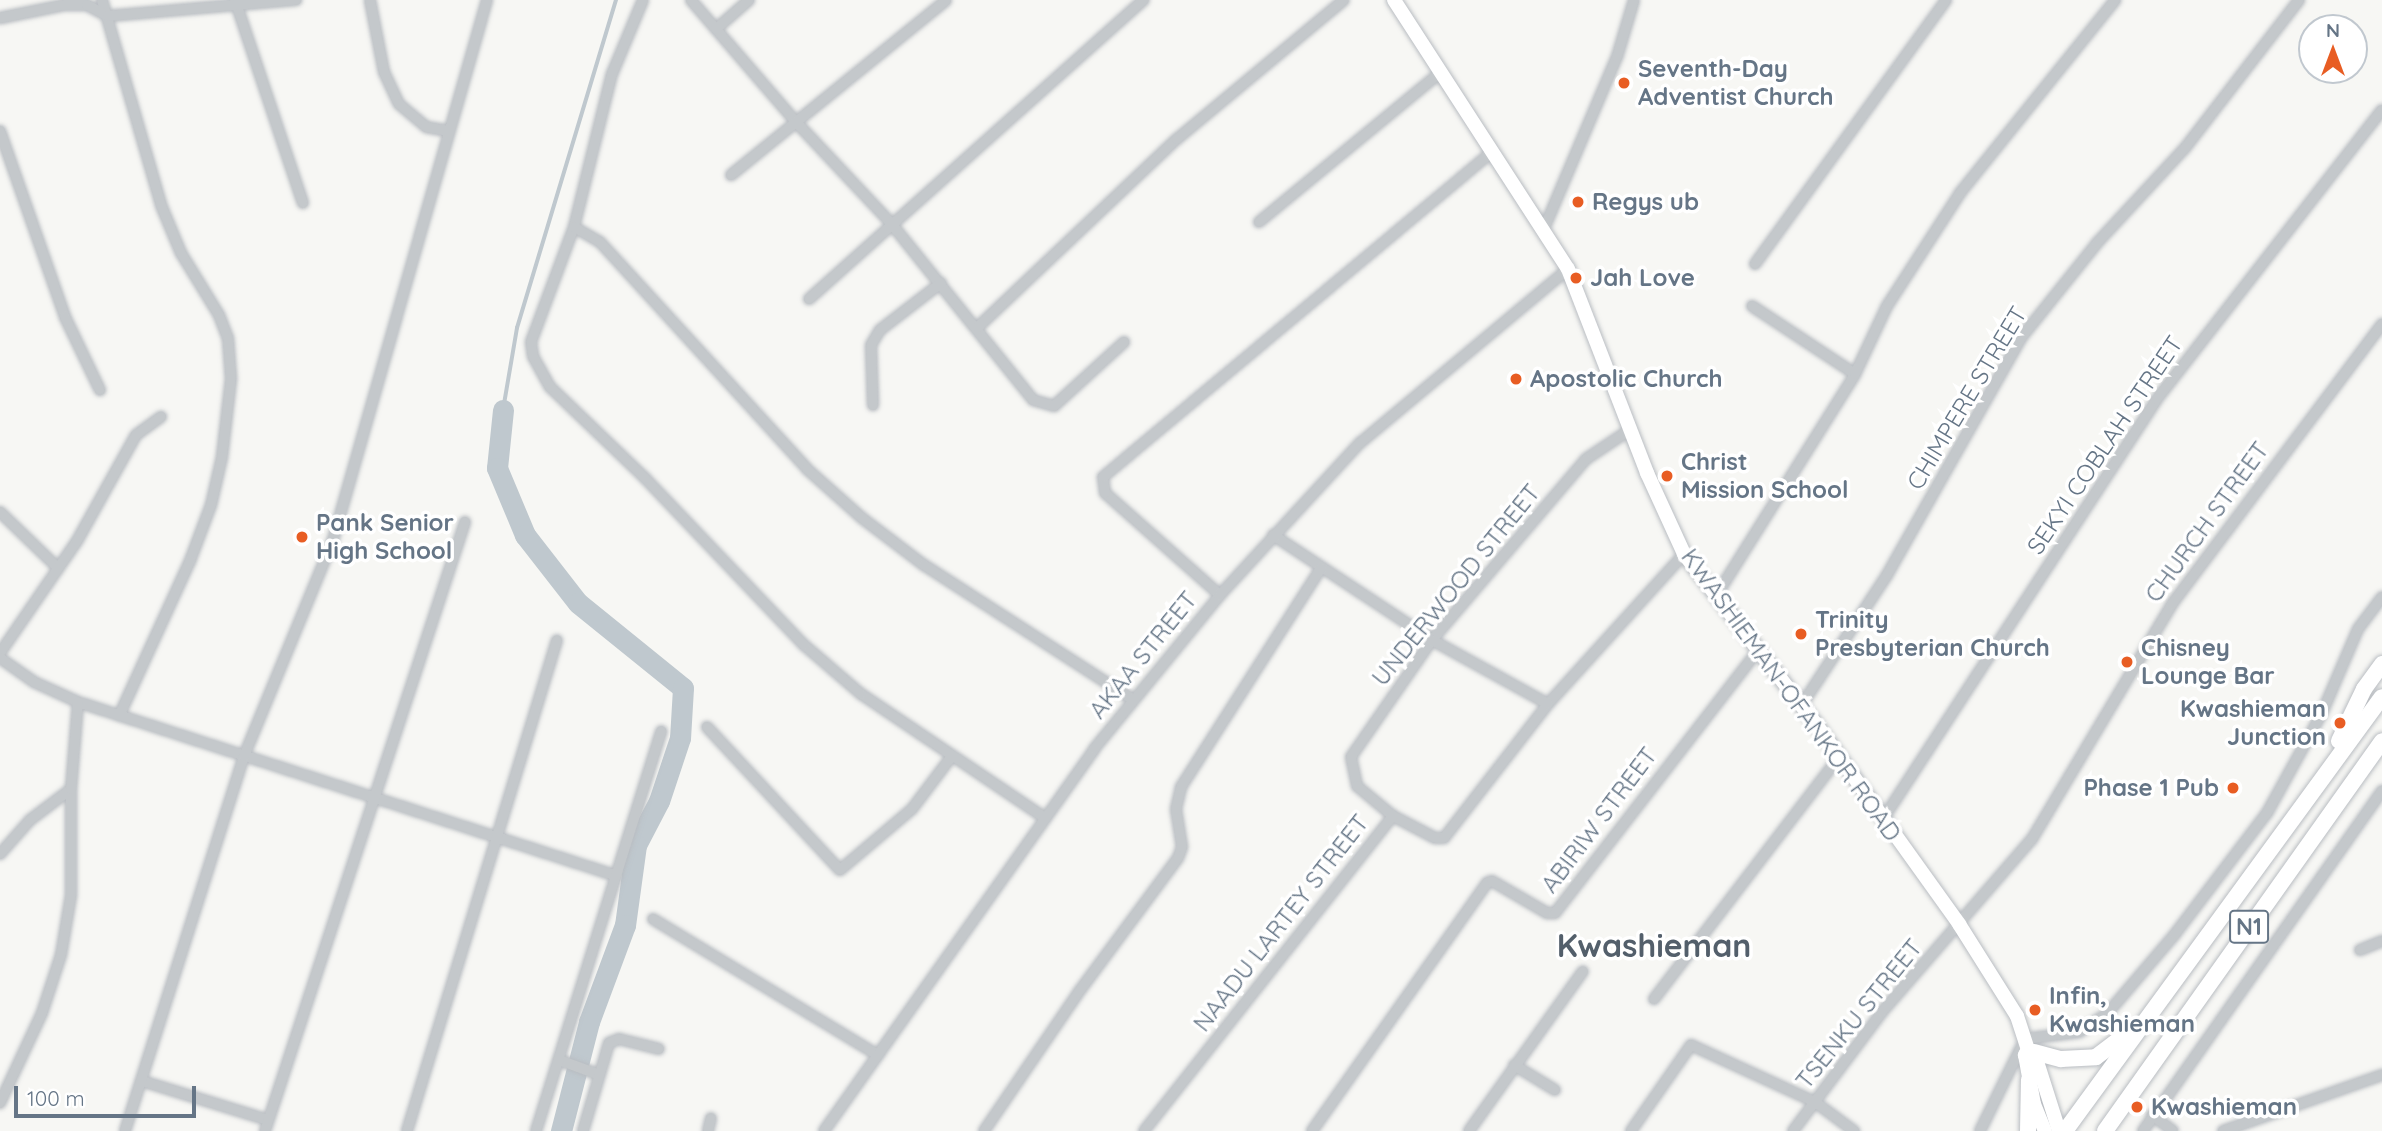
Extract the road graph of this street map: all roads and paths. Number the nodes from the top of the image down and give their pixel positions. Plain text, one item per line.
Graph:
1 (103, 0) edge
2 (296, 0) edge
3 (370, 0) edge
4 (487, 0) edge
5 (643, 0) edge
6 (691, 0) edge
7 (749, 0) edge
8 (946, 0) edge
9 (1143, 0) edge
10 (1345, 0) edge
11 (1394, 0) edge
12 (1634, 0) edge
13 (1946, 0) edge
14 (2115, 0) edge
15 (2299, 0) edge
16 (236, 4) edge
17 (108, 16) junction
18 (0, 18) edge
19 (716, 29) junction
20 (1441, 72) junction
21 (2382, 110) edge
22 (796, 122) junction
23 (0, 131) edge
24 (449, 131) junction
25 (1493, 151) junction
26 (731, 175) dead end
27 (303, 202) dead end
28 (890, 222) junction
29 (1259, 222) dead end
30 (574, 227) junction
31 (1543, 231) junction
32 (1755, 264) dead end
33 (1568, 269) junction
34 (941, 282) junction
35 (809, 299) dead end
36 (1752, 306) dead end
37 (2382, 324) edge
38 (978, 327) junction
39 (1124, 342) dead end
40 (1855, 374) junction
41 (100, 390) dead end
42 (873, 405) dead end
43 (161, 417) dead end
44 (1631, 429) junction
45 (0, 512) edge
46 (465, 522) dead end
47 (1273, 536) junction
48 (1684, 554) junction
49 (58, 568) junction
50 (1321, 568) junction
51 (1220, 594) junction
52 (1716, 596) junction
53 (2382, 597) edge
54 (557, 640) dead end
55 (1432, 640) junction
56 (1757, 652) junction
57 (0, 653) edge
58 (0, 658) edge
59 (2382, 664) edge
60 (2382, 697) edge
61 (1132, 699) junction
62 (78, 702) junction
63 (1548, 704) junction
64 (1801, 706) junction
65 (119, 716) junction
66 (707, 727) dead end
67 (662, 731) dead end
68 (2382, 741) edge
69 (244, 756) junction
70 (952, 756) junction
71 (1839, 757) junction
72 (2325, 772) junction
73 (71, 789) junction
74 (2382, 791) edge
75 (376, 797) junction
76 (1393, 816) junction
77 (1045, 818) junction
78 (1883, 819) junction
79 (500, 837) junction
80 (0, 854) edge
81 (617, 876) junction
82 (653, 919) dead end
83 (1959, 924) junction
84 (2382, 941) edge
85 (2360, 950) dead end
86 (1583, 971) dead end
87 (1654, 999) dead end
88 (2149, 1017) junction
89 (2029, 1046) junction
90 (659, 1049) dead end
91 (877, 1055) junction
92 (563, 1062) junction
93 (1514, 1065) junction
94 (592, 1072) junction
95 (2382, 1075) edge
96 (142, 1080) junction
97 (2029, 1080) junction
98 (1555, 1090) dead end
99 (1815, 1102) junction
100 (0, 1103) edge
101 (2117, 1113) junction
102 (2152, 1115) junction
103 (711, 1118) dead end
104 (268, 1120) junction
105 (1317, 1129) edge
106 (125, 1131) edge
107 (265, 1131) edge
108 (407, 1131) edge
109 (536, 1131) edge
110 (583, 1131) edge
111 (708, 1131) edge
112 (824, 1131) edge
113 (984, 1131) edge
114 (1144, 1131) edge
115 (1469, 1131) edge
116 (1631, 1131) edge
117 (1793, 1131) edge
118 (1854, 1131) edge
119 (1980, 1131) edge
120 (2028, 1131) edge
121 (2045, 1131) edge
122 (2059, 1131) edge
123 (2065, 1131) edge
124 (2105, 1131) edge
125 (2112, 1131) edge
126 (2143, 1131) edge
127 (2173, 1131) edge
128 (2223, 1131) edge

1 - 17 street
2 - 16 street
3 - 24 street
4 - 24 street
5 - 30 street
6 - 19 street
7 - 19 street
8 - 22 street
9 - 28 street
10 - 38 street
11 - 20 main road, KWASHIEMAN-OFANKOR ROAD
12 - 31 street
13 - 32 street
14 - 40 street
15 - 64 street, CHIMPERE STREET
16 - 17 street
16 - 27 street
17 - 18 street
17 - 65 street
19 - 22 street
20 - 25 main road, KWASHIEMAN-OFANKOR ROAD
20 - 29 street
21 - 78 street, SEKYI COBLAH STREET
22 - 26 street
22 - 28 street
23 - 41 street
24 - 69 street
25 - 31 main road, KWASHIEMAN-OFANKOR ROAD
25 - 51 street
28 - 34 street
28 - 35 street
30 - 61 street
30 - 70 street
31 - 33 main road, KWASHIEMAN-OFANKOR ROAD
33 - 44 main road, KWASHIEMAN-OFANKOR ROAD
33 - 47 street, AKAA STREET
34 - 38 street
34 - 42 street
36 - 40 street
37 - 83 street, CHURCH STREET
38 - 39 street
40 - 52 street
43 - 49 street
44 - 48 main road, KWASHIEMAN-OFANKOR ROAD
44 - 55 street, UNDERWOOD STREET
45 - 49 street
46 - 75 street
47 - 50 street
47 - 51 street, AKAA STREET
48 - 52 main road, KWASHIEMAN-OFANKOR ROAD
48 - 63 street, NAADU LARTEY STREET
49 - 57 street
50 - 55 street
50 - 113 street
51 - 61 street, AKAA STREET
52 - 56 main road, KWASHIEMAN-OFANKOR ROAD
53 - 89 street
54 - 79 street
55 - 63 street
55 - 76 street, UNDERWOOD STREET
56 - 64 main road, KWASHIEMAN-OFANKOR ROAD
56 - 105 street, ABIRIW STREET
58 - 62 street
59 - 72 highway
60 - 72 highway, N1
61 - 77 street, AKAA STREET
62 - 65 street
62 - 73 street
63 - 76 street, NAADU LARTEY STREET
64 - 71 main road, KWASHIEMAN-OFANKOR ROAD
65 - 69 street
66 - 70 street
67 - 81 street
68 - 101 highway, N1
69 - 75 street
69 - 96 street
70 - 77 street
71 - 78 main road, KWASHIEMAN-OFANKOR ROAD
71 - 87 street
72 - 88 highway, N1
73 - 80 street
73 - 100 street
74 - 102 street
75 - 79 street
75 - 104 street
76 - 114 street, NAADU LARTEY STREET
77 - 91 street, AKAA STREET
78 - 83 main road, KWASHIEMAN-OFANKOR ROAD
79 - 81 street
79 - 108 street
81 - 92 street
82 - 91 street
83 - 89 main road, KWASHIEMAN-OFANKOR ROAD
83 - 99 street, TSENKU STREET
84 - 85 street
86 - 93 street
88 - 89 highway
88 - 123 highway, N1
89 - 97 main road, KWASHIEMAN-OFANKOR ROAD
89 - 119 street
89 - 122 main road, KWASHIEMAN-OFANKOR ROAD
90 - 94 street
91 - 112 street, AKAA STREET
92 - 94 street
92 - 109 street
93 - 98 street
93 - 115 street
94 - 110 street
95 - 128 street
96 - 104 street
96 - 106 street
97 - 120 highway
97 - 121 main road, KWASHIEMAN-OFANKOR ROAD
99 - 116 street
99 - 117 street, TSENKU STREET
99 - 118 street
101 - 124 highway, N1
101 - 125 highway
102 - 126 street
102 - 127 street
103 - 111 street
104 - 107 street

